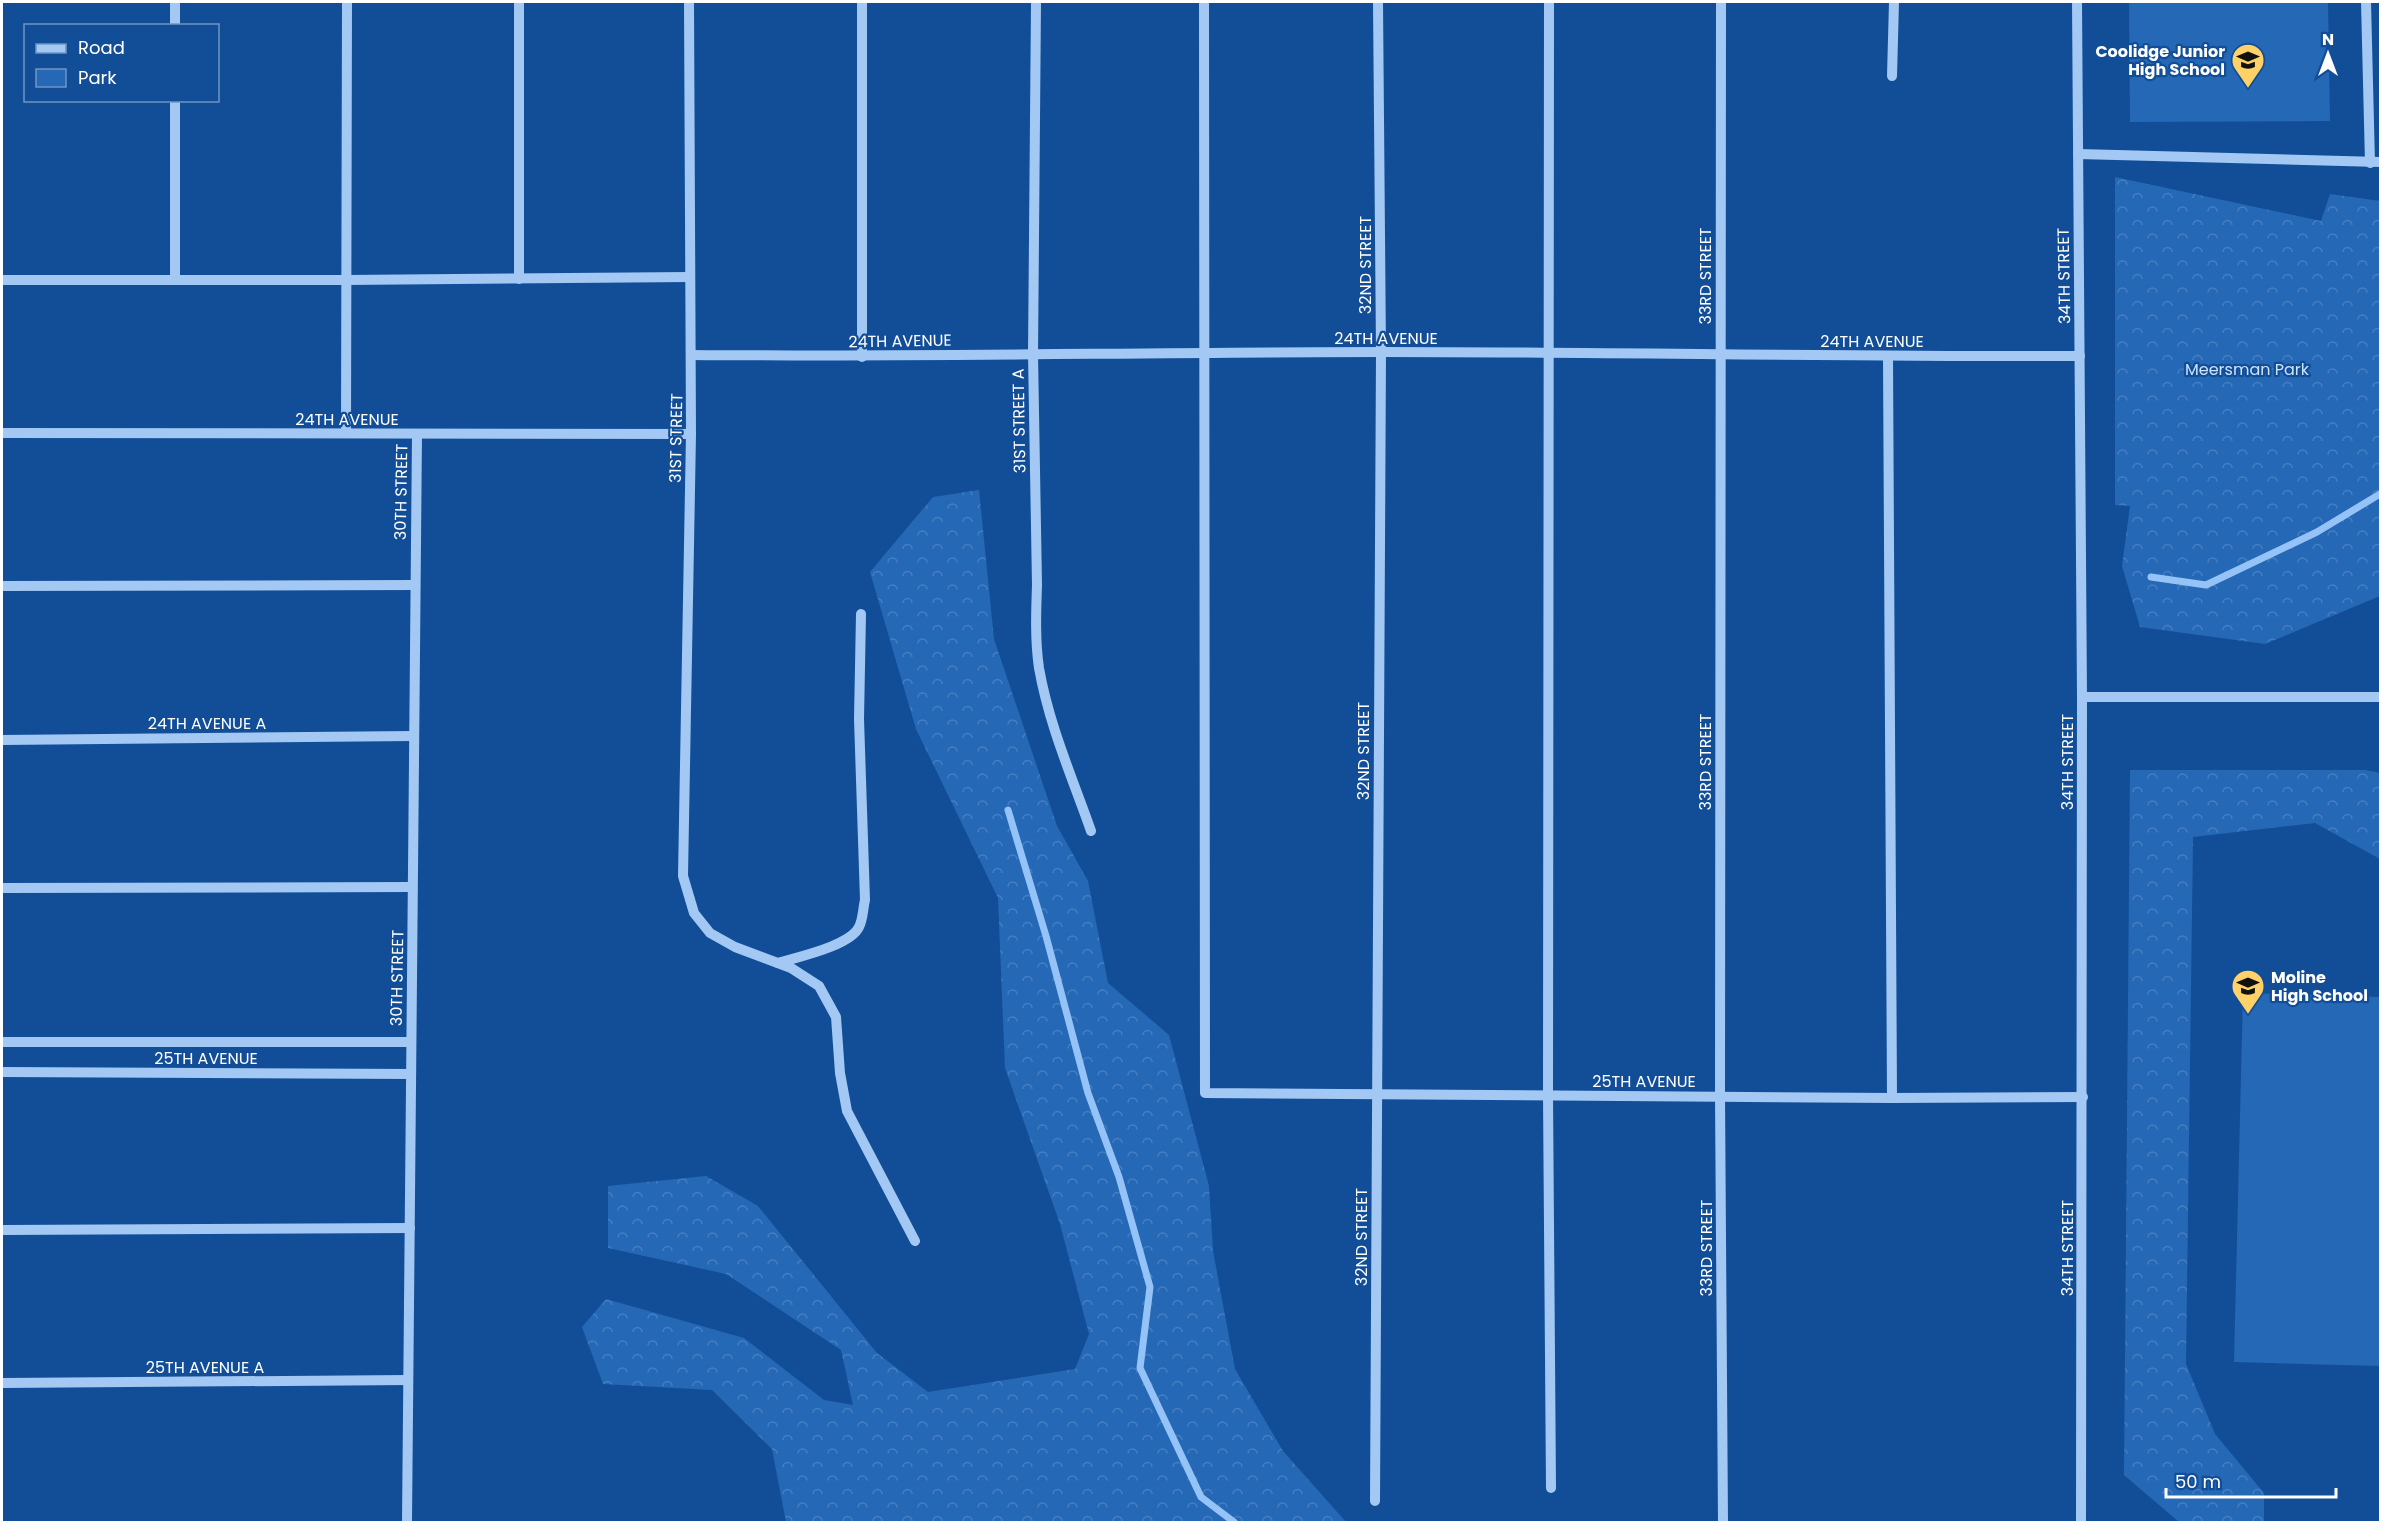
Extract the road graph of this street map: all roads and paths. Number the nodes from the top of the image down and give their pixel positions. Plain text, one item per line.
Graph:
1 (175, 2) edge
2 (346, 2) edge
3 (519, 2) edge
4 (689, 2) edge
5 (862, 2) edge
6 (1036, 2) edge
7 (1204, 2) edge
8 (1378, 2) edge
9 (1549, 2) edge
10 (1721, 2) edge
11 (1894, 2) edge
12 (2077, 2) edge
13 (2366, 2) edge
14 (175, 24) edge
15 (1892, 75) dead end
16 (175, 102) edge
17 (2078, 154) junction
18 (2375, 162) edge
19 (690, 277) junction
20 (175, 279) junction
21 (519, 279) junction
22 (2, 280) edge
23 (346, 280) junction
24 (1381, 352) junction
25 (1550, 353) junction
26 (1033, 354) junction
27 (1205, 354) junction
28 (691, 355) junction
29 (1720, 355) junction
30 (2080, 356) junction
31 (862, 357) junction
32 (1888, 357) junction
33 (2, 433) edge
34 (346, 433) junction
35 (417, 434) junction
36 (691, 434) junction
37 (415, 585) junction
38 (2, 586) edge
39 (861, 614) dead end
40 (2082, 697) junction
41 (2380, 697) edge
42 (413, 736) junction
43 (2, 740) edge
44 (1091, 831) dead end
45 (412, 887) junction
46 (2, 888) edge
47 (778, 963) junction
48 (2, 1042) edge
49 (411, 1042) junction
50 (2, 1072) edge
51 (411, 1074) junction
52 (1376, 1094) junction
53 (1548, 1095) junction
54 (1720, 1096) junction
55 (2083, 1097) junction
56 (1892, 1098) junction
57 (410, 1228) junction
58 (2, 1230) edge
59 (915, 1241) dead end
60 (408, 1380) junction
61 (2, 1383) edge
62 (1551, 1488) dead end
63 (1375, 1501) dead end
64 (407, 1522) edge
65 (1723, 1522) edge
66 (2081, 1522) edge

1 - 14 street
2 - 23 street
3 - 21 street
4 - 19 street, 31ST STREET
5 - 31 street
6 - 26 street, 31ST STREET A
7 - 27 street
8 - 24 street, 32ND STREET
9 - 25 street
10 - 29 street, 33RD STREET
11 - 15 street
12 - 17 street, 34TH STREET
13 - 18 street
16 - 20 street
17 - 18 street
17 - 30 street, 34TH STREET
19 - 21 street
19 - 28 street, 31ST STREET
20 - 22 street
20 - 23 street
21 - 23 street
23 - 34 street
24 - 25 street, 24TH AVENUE
24 - 27 street, 24TH AVENUE
24 - 52 street, 32ND STREET
25 - 29 street, 24TH AVENUE
25 - 53 street
26 - 27 street, 24TH AVENUE
26 - 31 street, 24TH AVENUE
26 - 44 street, 31ST STREET A
27 - 52 street, 25TH AVENUE
28 - 31 street, 24TH AVENUE
28 - 36 street, 31ST STREET
29 - 32 street, 24TH AVENUE
29 - 54 street, 33RD STREET
30 - 32 street, 24TH AVENUE
30 - 40 street, 34TH STREET
32 - 56 street
33 - 34 street, 24TH AVENUE
34 - 35 street, 24TH AVENUE
35 - 36 street, 24TH AVENUE
35 - 37 street, 30TH STREET
36 - 47 street, 31ST STREET
37 - 38 street
37 - 42 street, 30TH STREET
39 - 47 street
40 - 41 street
40 - 55 street, 34TH STREET
42 - 43 street, 24TH AVENUE A
42 - 45 street, 30TH STREET
45 - 46 street
45 - 49 street, 30TH STREET
47 - 59 street, 31ST STREET
48 - 49 street, 25TH AVENUE
49 - 51 street, 30TH STREET
50 - 51 street, 25TH AVENUE
51 - 57 street, 30TH STREET
52 - 53 street, 25TH AVENUE
52 - 63 street, 32ND STREET
53 - 54 street, 25TH AVENUE
53 - 62 street
54 - 56 street, 25TH AVENUE
54 - 65 street, 33RD STREET
55 - 56 street, 25TH AVENUE
55 - 66 street, 34TH STREET
57 - 58 street
57 - 60 street, 30TH STREET
60 - 61 street, 25TH AVENUE A
60 - 64 street, 30TH STREET

